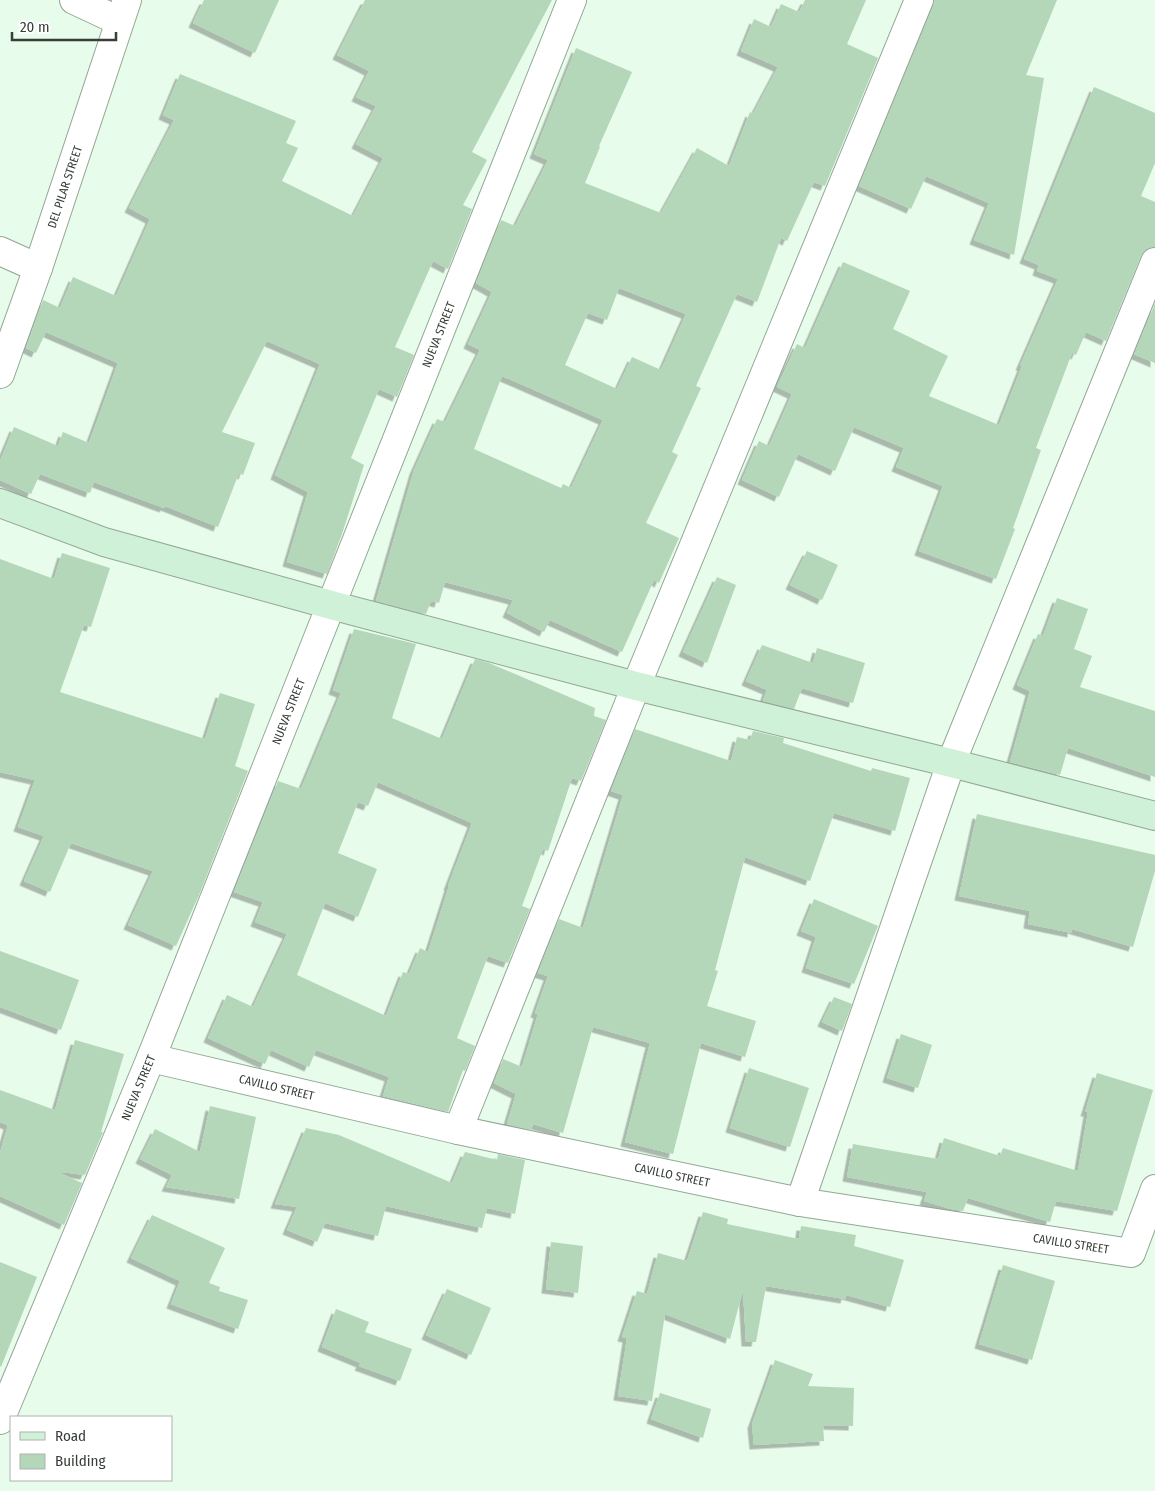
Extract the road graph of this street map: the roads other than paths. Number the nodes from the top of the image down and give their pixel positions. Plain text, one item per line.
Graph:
1 (74, 0) edge
2 (572, 0) edge
3 (919, 0) edge
4 (123, 11) edge
5 (0, 251) edge
6 (1155, 262) edge
7 (38, 268) junction
8 (0, 374) edge
9 (0, 503) edge
10 (331, 605) junction
11 (636, 686) junction
12 (951, 763) junction
13 (1155, 816) edge
14 (151, 1058) junction
15 (458, 1130) junction
16 (1155, 1189) edge
17 (800, 1202) junction
18 (0, 1420) edge

1 - 4 street
2 - 10 street, NUEVA STREET
3 - 11 street
4 - 7 street, DEL PILAR STREET
5 - 7 street
6 - 12 street
7 - 8 street, DEL PILAR STREET
9 - 10 main road
10 - 11 main road
10 - 14 street, NUEVA STREET
11 - 12 main road
11 - 15 street
12 - 13 main road
12 - 17 street
14 - 15 street, CAVILLO STREET
14 - 18 street, NUEVA STREET
15 - 17 street, CAVILLO STREET
16 - 17 street, CAVILLO STREET

